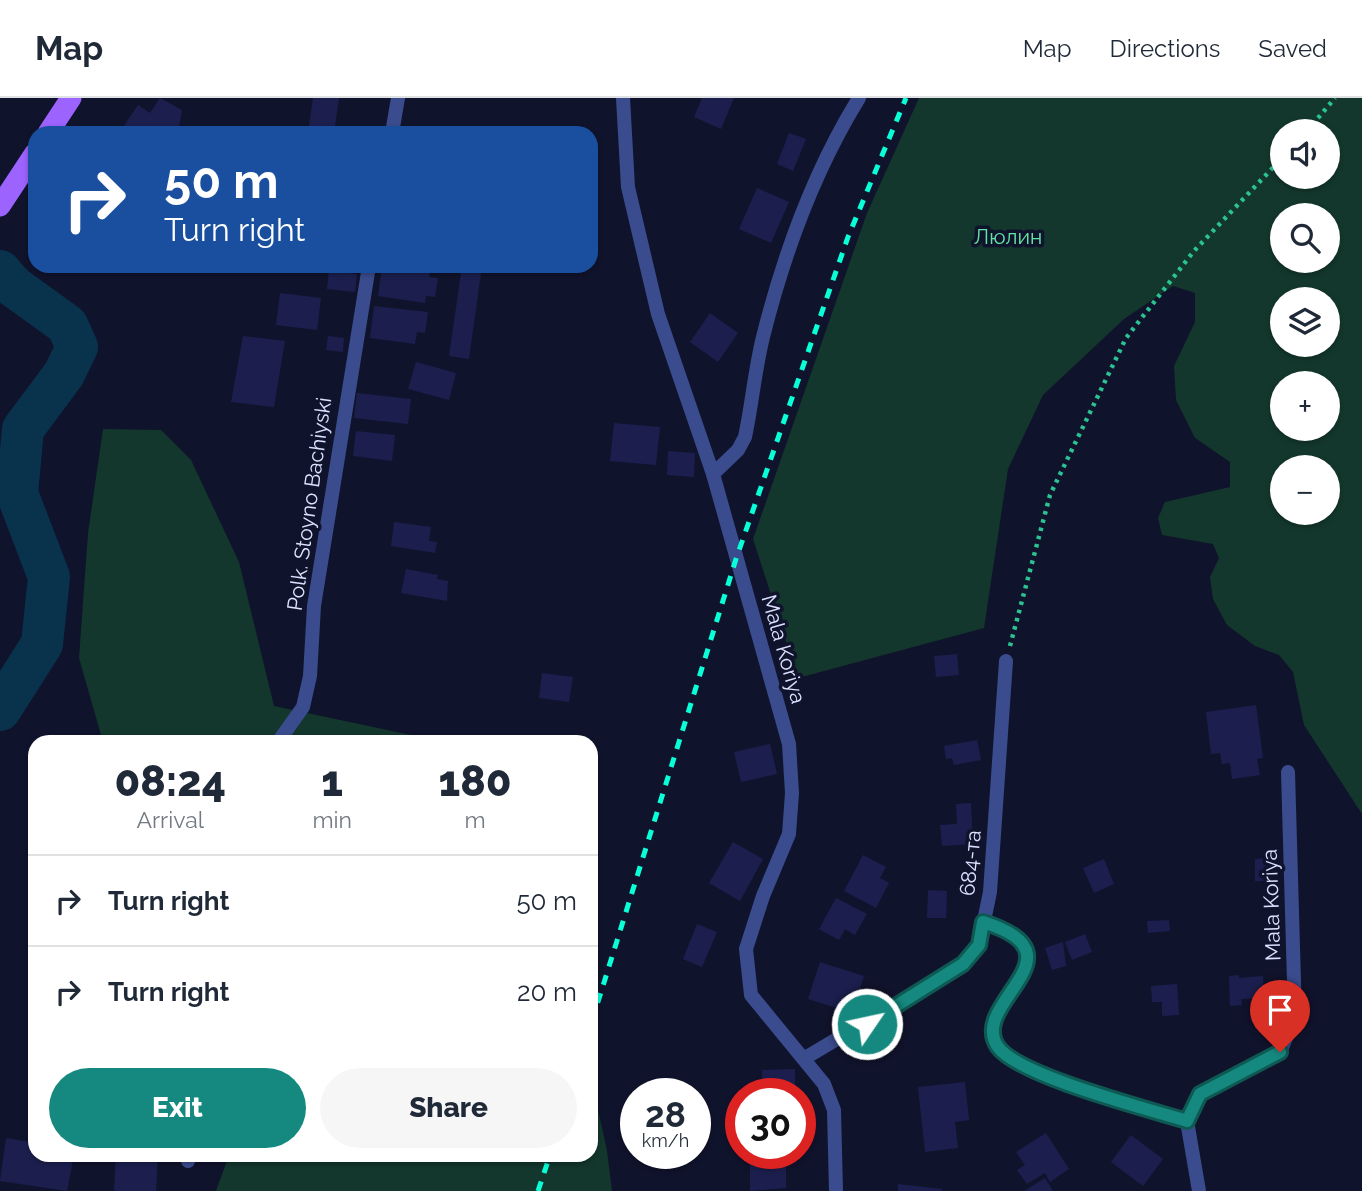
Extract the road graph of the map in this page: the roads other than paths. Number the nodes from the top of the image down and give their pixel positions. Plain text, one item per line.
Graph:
1 (71, 98) edge
2 (398, 98) edge
3 (623, 98) edge
4 (859, 98) edge
5 (53, 126) edge
6 (393, 126) edge
7 (28, 164) edge
8 (4, 200) edge
9 (368, 273) edge
10 (713, 474) junction
11 (1006, 660) road end
12 (283, 735) edge
13 (1288, 772) dead end
14 (983, 922) junction
15 (805, 1058) junction
16 (1187, 1121) junction
17 (836, 1191) edge
18 (1199, 1191) edge

1 - 5 main road
2 - 6 street
3 - 10 street, Mala Koriya
4 - 10 street
7 - 8 main road
9 - 12 street, Polk. Stoyno Bachiyski
10 - 15 street, Mala Koriya
11 - 14 street, 684-та
13 - 16 street, Mala Koriya
14 - 15 street, 684-та
14 - 16 street
15 - 17 street, Mala Koriya
16 - 18 street

